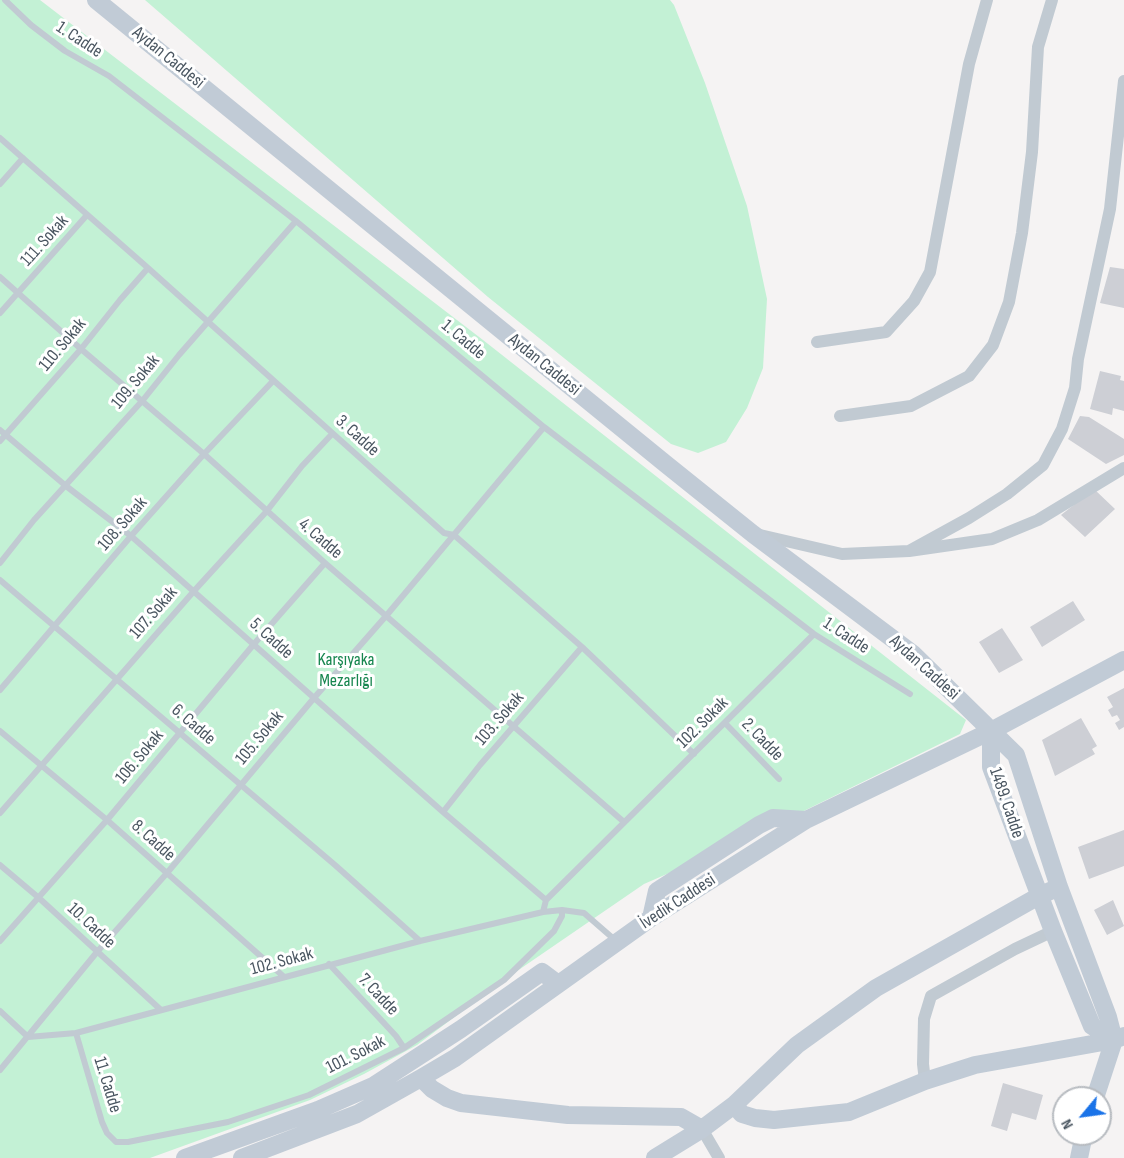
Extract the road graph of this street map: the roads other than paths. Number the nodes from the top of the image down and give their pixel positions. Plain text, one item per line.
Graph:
1 (5, 0) edge
2 (96, 0) edge
3 (987, 0) edge
4 (1052, 0) edge
5 (1124, 81) edge
6 (0, 138) edge
7 (23, 158) junction
8 (0, 183) edge
9 (87, 215) junction
10 (296, 221) junction
11 (148, 268) junction
12 (0, 277) edge
13 (17, 294) junction
14 (0, 313) edge
15 (207, 322) junction
16 (817, 342) dead end
17 (81, 349) junction
18 (273, 381) junction
19 (142, 400) junction
20 (840, 416) dead end
21 (544, 427) junction
22 (3, 432) edge
23 (332, 434) junction
24 (0, 441) edge
25 (204, 454) junction
26 (1124, 468) edge
27 (66, 486) junction
28 (266, 512) junction
29 (753, 534) junction
30 (453, 535) junction
31 (131, 536) junction
32 (909, 551) junction
33 (0, 563) edge
34 (325, 564) junction
35 (0, 580) edge
36 (194, 591) junction
37 (386, 616) junction
38 (55, 628) junction
39 (814, 634) junction
40 (254, 644) junction
41 (582, 647) junction
42 (1124, 660) edge
43 (116, 680) junction
44 (0, 690) edge
45 (910, 694) dead end
46 (314, 698) junction
47 (725, 723) junction
48 (515, 726) junction
49 (0, 731) edge
50 (991, 731) junction
51 (180, 733) junction
52 (694, 754) junction
53 (41, 767) junction
54 (779, 778) dead end
55 (240, 786) junction
56 (443, 812) junction
57 (0, 813) edge
58 (107, 820) junction
59 (624, 822) junction
60 (0, 865) edge
61 (167, 873) junction
62 (1059, 887) junction
63 (1039, 896) junction
64 (39, 898) junction
65 (546, 900) junction
66 (562, 910) junction
67 (543, 912) junction
68 (1053, 932) junction
69 (0, 941) edge
70 (420, 941) junction
71 (618, 942) junction
72 (96, 952) junction
73 (329, 964) junction
74 (284, 976) junction
75 (558, 984) junction
76 (161, 1010) junction
77 (0, 1011) edge
78 (76, 1033) junction
79 (28, 1036) junction
80 (1119, 1038) edge
81 (443, 1041) junction
82 (404, 1048) junction
83 (454, 1058) junction
84 (0, 1070) edge
85 (421, 1078) junction
86 (925, 1081) junction
87 (1100, 1086) edge
88 (734, 1106) junction
89 (272, 1126) junction
90 (702, 1129) junction
91 (116, 1142) joint
92 (278, 1145) junction
93 (1080, 1146) edge
94 (185, 1158) edge
95 (242, 1158) edge
96 (655, 1158) edge
97 (719, 1158) edge
98 (1068, 1158) edge

1 - 10 lane, 1. Cadde
2 - 29 street, Aydan Caddesi
3 - 16 street
4 - 20 street
5 - 32 street
6 - 7 lane, 3. Cadde
7 - 8 lane
7 - 9 lane, 3. Cadde
9 - 11 lane, 3. Cadde
9 - 13 lane, 111. Sokak
10 - 15 lane, 109. Sokak
10 - 21 lane, 1. Cadde
11 - 15 lane, 3. Cadde
11 - 17 lane, 110. Sokak
12 - 13 lane, 4. Cadde
13 - 14 lane, 111. Sokak
13 - 17 lane, 4. Cadde
15 - 18 lane, 3. Cadde
15 - 19 lane, 109. Sokak
17 - 19 lane, 4. Cadde
17 - 22 lane, 110. Sokak
18 - 23 lane, 3. Cadde
18 - 25 lane, 108. Sokak
19 - 25 lane, 4. Cadde
19 - 27 lane, 109. Sokak
21 - 30 lane, 105. Sokak
21 - 39 lane, 1. Cadde
22 - 24 lane, 110. Sokak
22 - 27 lane, 5. Cadde
23 - 28 lane, 107. Sokak
23 - 30 lane, 3. Cadde
25 - 28 lane, 4. Cadde
25 - 31 lane, 108. Sokak
26 - 32 street
27 - 31 lane, 5. Cadde
27 - 33 lane, 109. Sokak
28 - 34 lane, 4. Cadde
28 - 36 lane, 107. Sokak
29 - 32 street
29 - 50 street, Aydan Caddesi
30 - 37 lane, 105. Sokak
30 - 41 lane, 3. Cadde
31 - 36 lane, 5. Cadde
31 - 38 lane, 108. Sokak
34 - 37 lane, 4. Cadde
34 - 40 lane, 106. Sokak
35 - 38 lane, 6. Cadde
36 - 40 lane, 5. Cadde
36 - 43 lane, 107. Sokak
37 - 46 lane, 105. Sokak
37 - 48 lane, 4. Cadde
38 - 43 lane, 6. Cadde
38 - 44 lane, 108. Sokak
39 - 45 lane, 1. Cadde
39 - 47 lane, 102. Sokak
40 - 46 lane, 5. Cadde
40 - 51 lane, 106. Sokak
41 - 48 lane, 103. Sokak
41 - 52 lane, 3. Cadde
42 - 50 street
43 - 51 lane, 6. Cadde
43 - 53 lane, 107. Sokak
46 - 55 lane, 105. Sokak
46 - 56 lane, 5. Cadde
47 - 52 lane, 102. Sokak
47 - 54 lane, 2. Cadde
48 - 56 lane, 103. Sokak
48 - 59 lane, 4. Cadde
49 - 53 lane, 8. Cadde
50 - 62 street, 1489. Cadde
50 - 63 street, 1489. Cadde
50 - 71 street, İvedik Caddesi
51 - 55 lane, 6. Cadde
51 - 58 lane, 106. Sokak
52 - 59 lane, 102. Sokak
53 - 57 lane, 107. Sokak
53 - 58 lane, 8. Cadde
55 - 61 lane, 105. Sokak
55 - 70 lane, 6. Cadde
56 - 65 lane, 5. Cadde
58 - 61 lane, 8. Cadde
58 - 64 lane, 106. Sokak
59 - 65 lane, 102. Sokak
60 - 64 lane, 10. Cadde
61 - 72 lane, 105. Sokak
61 - 74 lane, 8. Cadde
62 - 63 street
62 - 80 street, 1489. Cadde
63 - 68 street, 1489. Cadde
63 - 88 street
64 - 69 lane, 106. Sokak
64 - 72 lane, 10. Cadde
65 - 67 lane
66 - 67 lane, 102. Sokak
66 - 71 lane, 102. Sokak
66 - 82 lane, 101. Sokak
67 - 70 lane, 102. Sokak
68 - 80 street, 1489. Cadde
68 - 86 street
70 - 73 lane, 102. Sokak
71 - 75 street, İvedik Caddesi
72 - 76 lane, 10. Cadde
72 - 79 lane, 105. Sokak
73 - 74 lane, 102. Sokak
73 - 82 lane, 7. Cadde
74 - 76 lane, 102. Sokak
75 - 81 street
75 - 83 street, İvedik Caddesi
76 - 78 lane, 102. Sokak
77 - 79 lane
78 - 79 lane, 102. Sokak
78 - 91 lane, 11. Cadde
79 - 84 lane, 105. Sokak
80 - 86 street
80 - 87 street
81 - 83 street
81 - 89 street
82 - 91 lane, 101. Sokak
83 - 85 street, İvedik Caddesi
85 - 90 street
85 - 92 street, İvedik Caddesi
86 - 88 street
88 - 90 street
89 - 92 street
89 - 94 street
90 - 96 street
90 - 97 street
92 - 95 street, İvedik Caddesi
93 - 98 street

